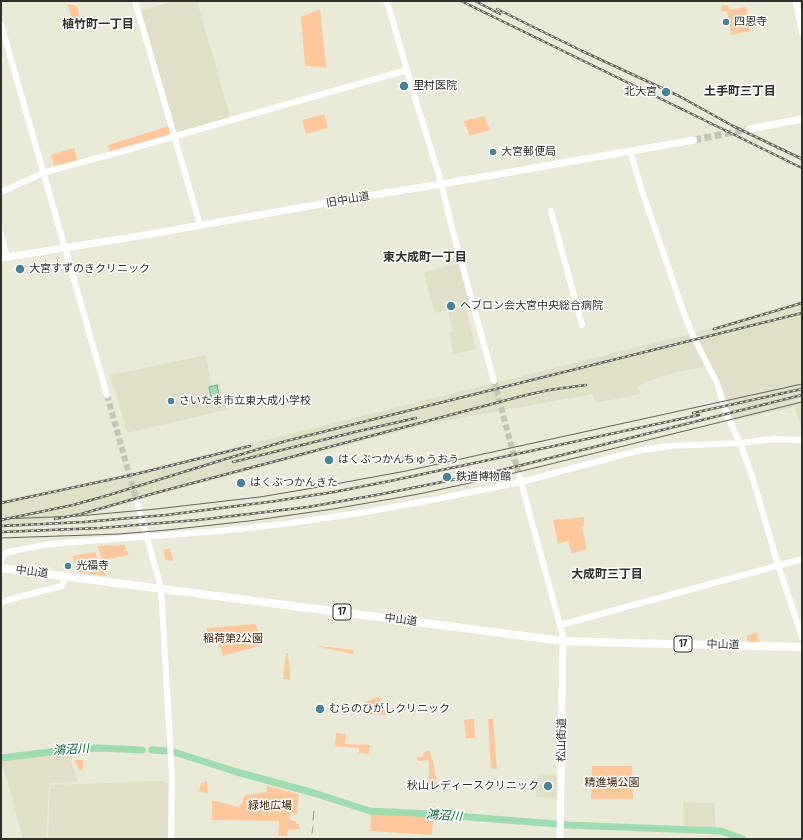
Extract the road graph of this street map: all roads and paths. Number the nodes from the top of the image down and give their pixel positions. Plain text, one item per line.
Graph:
1 (135, 1) edge
2 (386, 1) edge
3 (796, 1) edge
4 (1, 24) edge
5 (802, 33) edge
6 (407, 70) junction
7 (802, 119) edge
8 (749, 129) tunnel mouth
9 (173, 136) junction
10 (694, 140) tunnel mouth
11 (630, 152) junction
12 (43, 173) junction
13 (442, 184) junction
14 (1, 192) edge
15 (551, 211) dead end
16 (200, 225) junction
17 (1, 234) edge
18 (65, 248) junction
19 (4, 257) edge
20 (582, 325) dead end
21 (494, 381) tunnel mouth
22 (107, 395) tunnel mouth
23 (802, 440) edge
24 (740, 442) junction
25 (520, 475) tunnel mouth
26 (521, 482) junction
27 (137, 502) tunnel mouth
28 (802, 559) edge
29 (1, 565) edge
30 (778, 565) junction
31 (66, 577) junction
32 (161, 588) junction
33 (1, 603) edge
34 (560, 626) junction
35 (802, 637) edge
36 (563, 641) junction
37 (802, 647) edge
38 (170, 839) edge
39 (560, 839) edge

1 - 9 street
2 - 6 street
3 - 5 street
4 - 12 street
6 - 9 street
6 - 13 street
7 - 8 main road
9 - 12 street
9 - 16 street
10 - 11 main road, 旧中山道
11 - 13 main road, 旧中山道
11 - 24 street
12 - 14 street
12 - 18 street
13 - 16 main road, 旧中山道
13 - 21 street
15 - 20 street
16 - 18 main road, 旧中山道
17 - 19 street
18 - 19 main road, 旧中山道
18 - 22 street
23 - 24 street
24 - 26 street
24 - 30 street
25 - 26 street
26 - 29 street
26 - 34 street
27 - 32 street
28 - 30 street
29 - 31 highway, 中山道 / 17
30 - 34 street
30 - 35 street
31 - 32 highway, 中山道 / 17
31 - 33 street
32 - 36 highway, 中山道 / 17
32 - 38 street
34 - 36 street
36 - 37 highway, 中山道 / 17
36 - 39 main road, 松山街道

